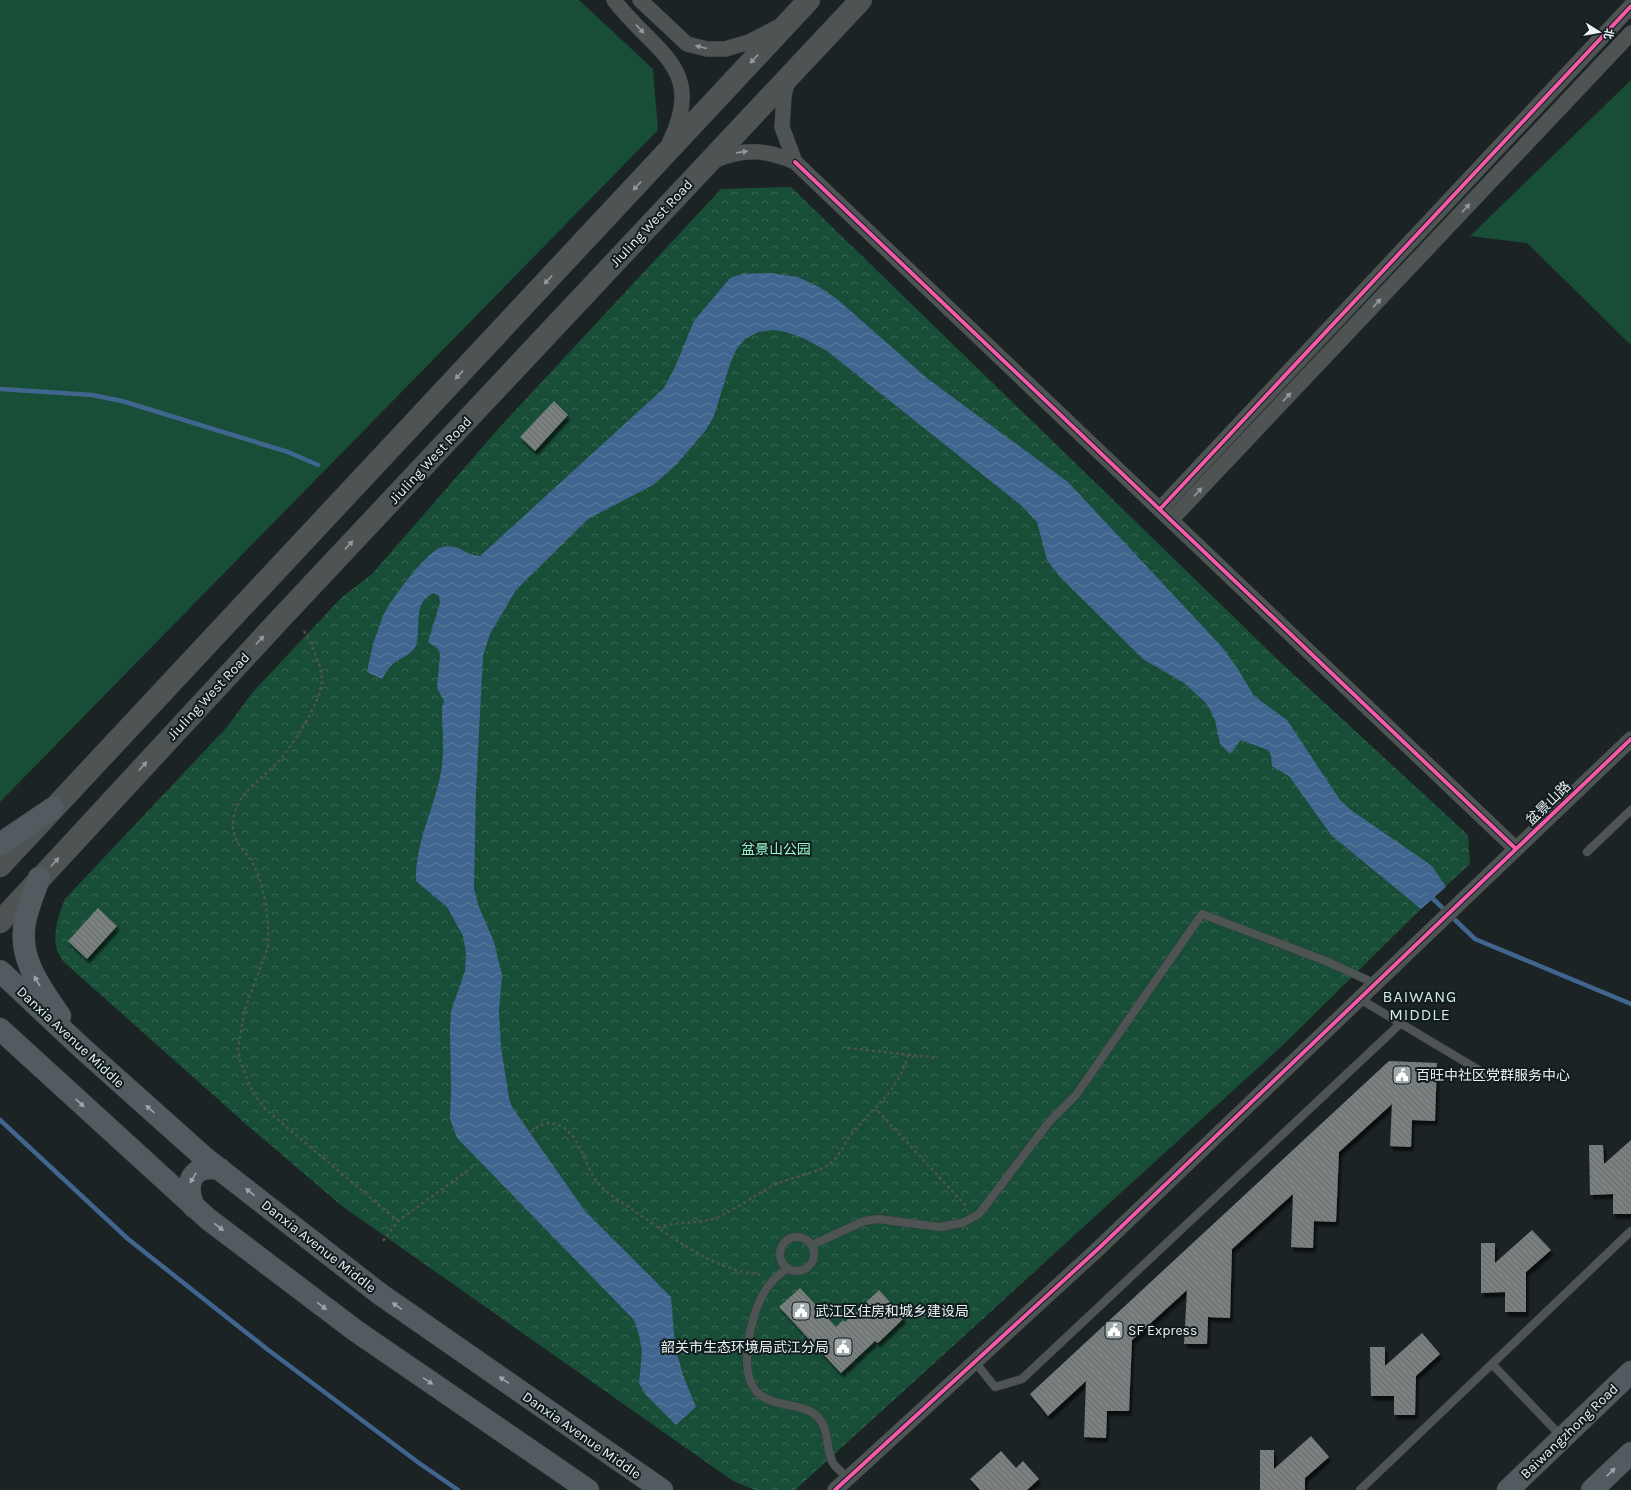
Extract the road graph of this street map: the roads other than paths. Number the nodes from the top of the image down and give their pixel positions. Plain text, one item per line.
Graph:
1 (614, 0) edge
2 (640, 0) edge
3 (809, 0) edge
4 (861, 0) edge
5 (1631, 6) edge
6 (790, 21) junction
7 (1631, 33) edge
8 (788, 77) junction
9 (660, 161) junction
10 (795, 162) junction
11 (705, 165) junction
12 (1160, 509) junction
13 (1172, 520) junction
14 (1631, 738) edge
15 (54, 808) junction
16 (1631, 810) edge
17 (0, 844) edge
18 (1516, 850) junction
19 (1587, 852) dead end
20 (0, 866) edge
21 (39, 878) junction
22 (0, 922) edge
23 (0, 972) edge
24 (1376, 984) junction
25 (1360, 999) junction
26 (1401, 1023) junction
27 (0, 1029) edge
28 (82, 1048) junction
29 (0, 1049) edge
30 (1492, 1078) dead end
31 (55, 1079) junction
32 (220, 1169) junction
33 (194, 1207) junction
34 (1631, 1231) edge
35 (812, 1245) junction
36 (788, 1268) junction
37 (975, 1362) junction
38 (1492, 1364) junction
39 (1631, 1372) edge
40 (1563, 1437) junction
41 (1631, 1453) edge
42 (848, 1478) junction
43 (588, 1490) edge
44 (662, 1490) edge
45 (835, 1490) edge
46 (1360, 1490) edge
47 (1508, 1490) edge
48 (1592, 1490) edge

1 -> 9 street
6 -> 2 street
3 - 6 main road
4 - 8 main road, Jiuling West Road
5 - 12 street
6 -> 9 main road
13 -> 7 street
8 - 10 street
8 - 11 main road, Jiuling West Road
9 -> 15 main road
11 -> 10 street
10 - 12 street
21 -> 11 main road, Jiuling West Road
12 - 13 street
13 - 18 street
14 - 18 street, 盆景山路
15 - 17 main road
15 - 20 main road
16 - 19 lane
18 - 24 street, 盆景山路
21 - 22 main road, Jiuling West Road
28 -> 21 main road
23 - 28 main road, Danxia Avenue Middle
24 - 25 street, 盆景山路
24 - 35 lane
25 - 26 lane
25 - 37 street, 盆景山路
26 - 30 lane
26 - 37 lane
27 - 31 main road
32 -> 28 main road, Danxia Avenue Middle
29 - 31 main road
31 -> 33 main road
32 -> 33 main road
44 -> 32 main road, Danxia Avenue Middle
33 -> 43 main road
34 - 38 lane
35 - 36 lane
35 - 36 lane
36 - 42 lane
37 - 42 street, 盆景山路
38 - 40 lane
38 - 46 lane
39 - 40 main road, Baiwangzhong Road
40 - 47 main road, Baiwangzhong Road
48 -> 41 main road
42 - 45 street, 盆景山路

